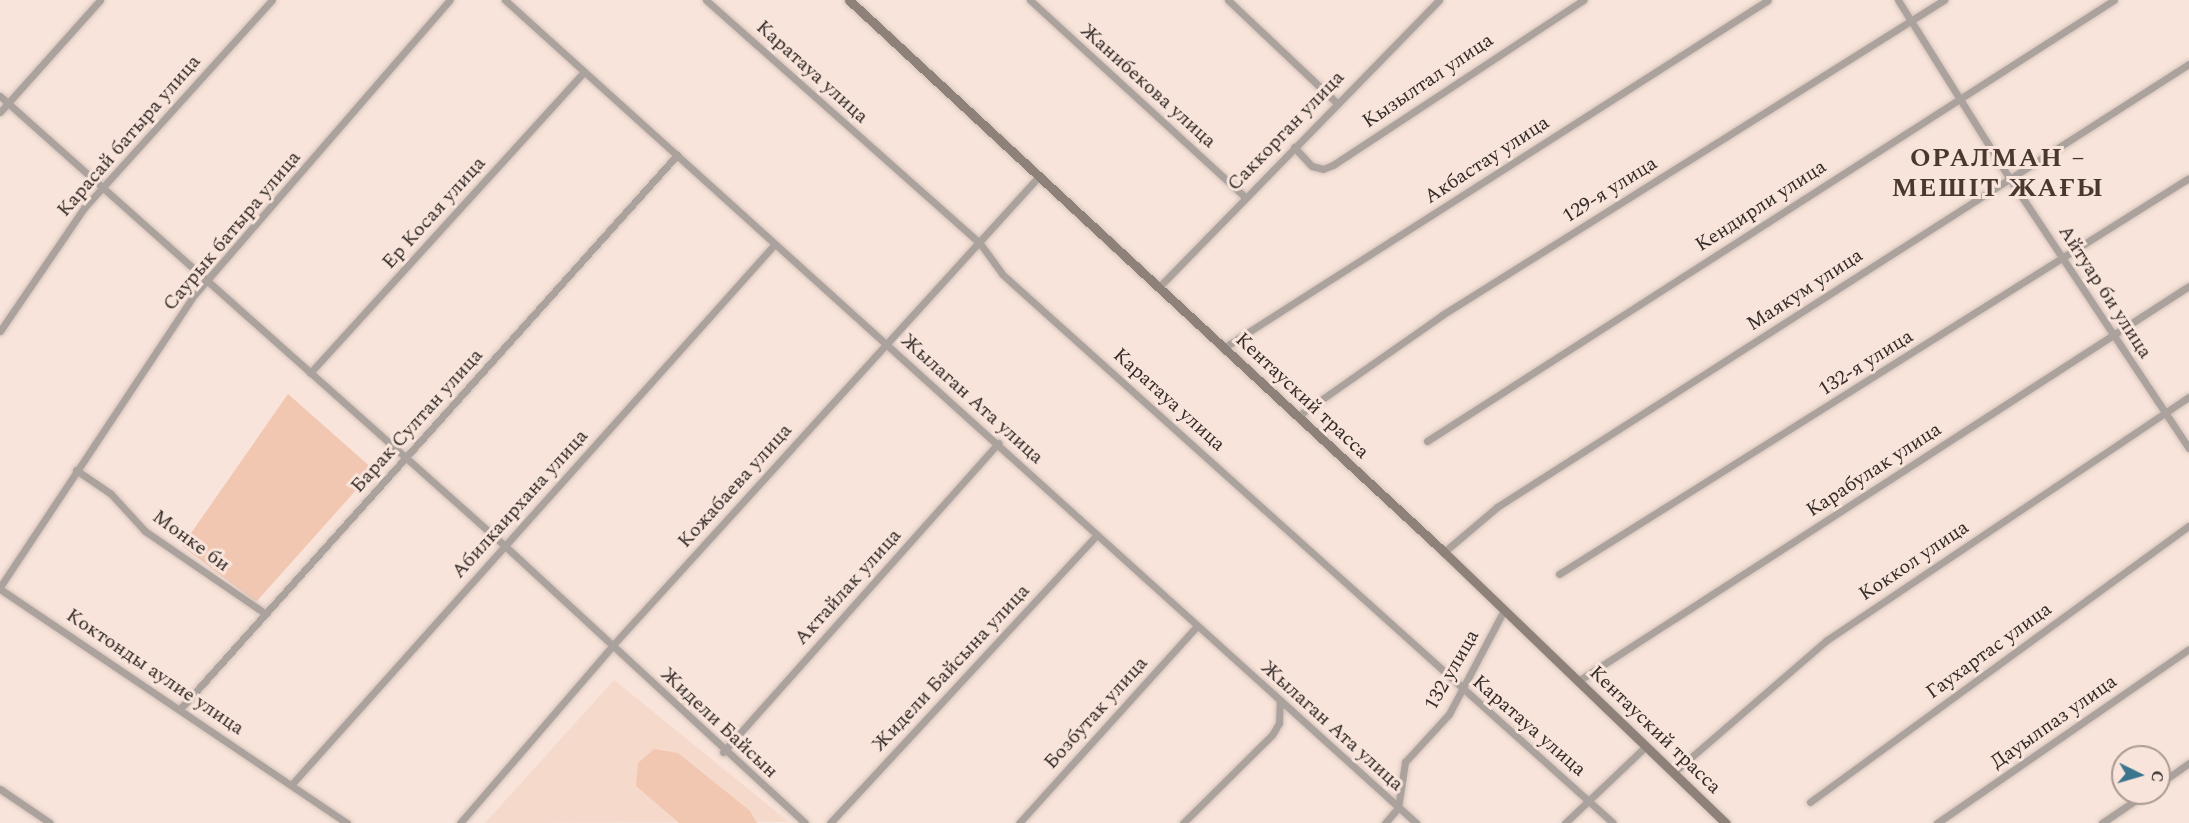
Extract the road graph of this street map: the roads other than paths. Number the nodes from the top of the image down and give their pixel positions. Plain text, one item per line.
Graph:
1 (100, 0) edge
2 (272, 0) edge
3 (450, 0) edge
4 (505, 0) edge
5 (706, 0) edge
6 (849, 0) edge
7 (1030, 0) edge
8 (1228, 0) edge
9 (1583, 0) edge
10 (1768, 0) edge
11 (1899, 0) edge
12 (1944, 0) edge
13 (2114, 0) edge
14 (1436, 1) edge
15 (1912, 21) junction
16 (2189, 64) edge
17 (582, 74) junction
18 (0, 96) edge
19 (1960, 96) junction
20 (1336, 102) junction
21 (8, 103) junction
22 (0, 112) edge
23 (1294, 147) junction
24 (677, 155) junction
25 (1039, 176) junction
26 (2189, 178) edge
27 (2010, 179) junction
28 (104, 185) junction
29 (1244, 196) junction
30 (979, 242) junction
31 (773, 246) junction
32 (2064, 258) junction
33 (208, 282) junction
34 (2189, 286) edge
35 (1159, 287) junction
36 (0, 331) edge
37 (2113, 335) junction
38 (887, 345) junction
39 (1225, 347) junction
40 (310, 374) junction
41 (2189, 397) edge
42 (2163, 413) junction
43 (1298, 416) junction
44 (1427, 441) dead end
45 (998, 443) junction
46 (2189, 448) edge
47 (406, 459) junction
48 (76, 470) junction
49 (2189, 526) edge
50 (1096, 536) junction
51 (504, 546) junction
52 (1444, 552) junction
53 (1559, 574) dead end
54 (0, 588) edge
55 (1504, 610) junction
56 (263, 612) junction
57 (1197, 626) junction
58 (612, 646) junction
59 (2189, 649) edge
60 (1578, 681) junction
61 (1463, 690) junction
62 (1280, 700) junction
63 (181, 708) junction
64 (1646, 746) junction
65 (723, 752) junction
66 (2189, 764) edge
67 (1674, 772) junction
68 (2171, 776) edge
69 (292, 784) junction
70 (0, 789) edge
71 (1591, 802) junction
72 (1810, 802) dead end
73 (2128, 805) edge
74 (1398, 808) junction
75 (50, 823) edge
76 (347, 823) edge
77 (460, 823) edge
78 (806, 823) edge
79 (830, 823) edge
80 (1019, 823) edge
81 (1183, 823) edge
82 (1384, 823) edge
83 (1416, 823) edge
84 (1565, 823) edge
85 (1613, 823) edge
86 (1726, 823) edge
87 (1937, 823) edge
88 (2102, 823) edge

1 - 21 street
2 - 28 street, Карасай батыра улица
3 - 33 street, Саурык батыра улица
4 - 17 street, Жылаган Ата улица
5 - 30 street, Каратауа улица
6 - 25 main road, Кентауский трасса
7 - 29 street, Жанибекова улица
8 - 20 street
9 - 23 street, Кызылтал улица
10 - 39 street, Акбастау улица
11 - 15 street, Айтуар би улица
12 - 15 street, 129-я улица
13 - 19 street, Кендирли улица
14 - 20 street, Саккорган улица
15 - 19 street, Айтуар би улица
15 - 43 street, 129-я улица
16 - 27 street, Маякум улица
17 - 24 street, Жылаган Ата улица
17 - 40 street, Ер Косая улица
18 - 21 street, Жидели Байсын
19 - 27 street, Айтуар би улица
19 - 44 street, Кендирли улица
20 - 23 street, Саккорган улица
21 - 22 street
21 - 28 street, Жидели Байсын
23 - 29 street, Саккорган улица
24 - 31 street, Жылаган Ата улица
24 - 47 street, Барак Султан улица
25 - 30 street, Кожабаева улица
25 - 35 main road, Кентауский трасса
26 - 32 street, 132-я улица
27 - 32 street, Айтуар би улица
27 - 52 street, Маякум улица
28 - 33 street, Жидели Байсын
28 - 36 street, Карасай батыра улица
29 - 35 street, Саккорган улица
30 - 38 street, Кожабаева улица
30 - 61 street, Каратауа улица
31 - 38 street, Жылаган Ата улица
31 - 51 street, Абилкаирхана улица
32 - 37 street, Айтуар би улица
32 - 53 street, 132-я улица
33 - 40 street, Жидели Байсын
33 - 48 street, Саурык батыра улица
34 - 37 street, Карабулак улица
35 - 39 main road, Кентауский трасса
37 - 42 street, Айтуар би улица
37 - 60 street, Карабулак улица
38 - 45 street, Жылаган Ата улица
38 - 58 street, Кожабаева улица
39 - 43 main road, Кентауский трасса
40 - 47 street, Жидели Байсын
41 - 42 street, Коккол улица
42 - 46 street, Айтуар би улица
42 - 67 street, Коккол улица
43 - 52 main road, Кентауский трасса
45 - 50 street, Жылаган Ата улица
45 - 65 street, Актайлак улица
47 - 51 street, Жидели Байсын
47 - 56 street, Барак Султан улица
48 - 54 street, Саурык батыра улица
48 - 56 street, Монке би
49 - 72 street, Гаухартас улица
50 - 57 street, Жылаган Ата улица
50 - 79 street, Жидели Байсына улица
51 - 58 street, Жидели Байсын
51 - 69 street, Абилкаирхана улица
52 - 55 main road, Кентауский трасса
54 - 63 street, Коктонды аулие улица
55 - 60 main road, Кентауский трасса
55 - 61 street, 132 улица
56 - 63 street, Барак Султан улица
57 - 62 street, Жылаган Ата улица
57 - 80 street, Бозбутак улица
58 - 65 street, Жидели Байсын
58 - 77 street, Кожабаева улица
59 - 87 street, Дауылпаз улица
60 - 64 main road, Кентауский трасса
61 - 71 street, Каратауа улица
61 - 74 street, 132 улица
62 - 74 street, Жылаган Ата улица
62 - 81 street
63 - 69 street, Коктонды аулие улица
64 - 67 main road, Кентауский трасса
64 - 71 street
65 - 78 street, Жидели Байсын
66 - 68 street
67 - 86 main road, Кентауский трасса
69 - 76 street, Коктонды аулие улица
70 - 75 street
71 - 84 street
71 - 85 street, Каратауа улица
73 - 88 street
74 - 82 street
74 - 83 street, Жылаган Ата улица

